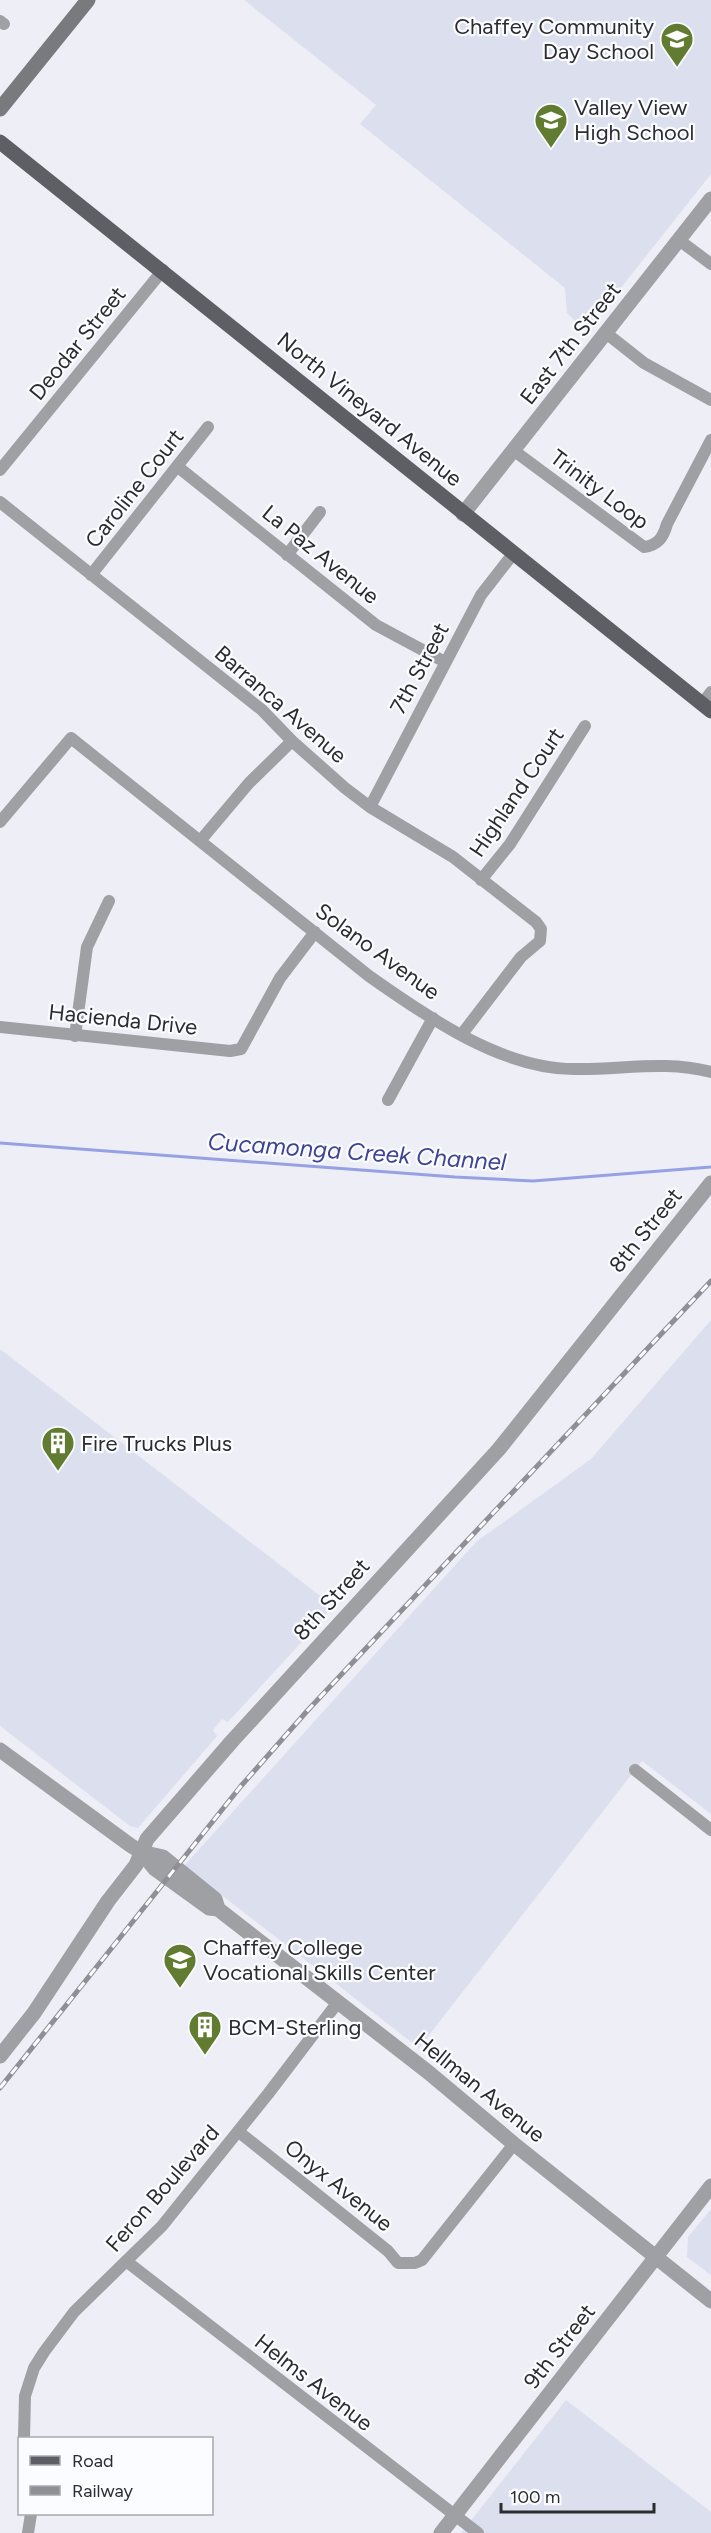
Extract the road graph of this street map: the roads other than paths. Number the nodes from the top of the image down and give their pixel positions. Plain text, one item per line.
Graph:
1 (88, 0) edge
2 (0, 110) edge
3 (0, 142) edge
4 (711, 199) edge
5 (679, 240) junction
6 (711, 264) edge
7 (163, 270) junction
8 (606, 333) junction
9 (711, 400) edge
10 (208, 427) dead end
11 (711, 440) edge
12 (513, 450) junction
13 (178, 467) junction
14 (0, 470) edge
15 (0, 502) edge
16 (320, 512) dead end
17 (463, 514) junction
18 (513, 554) junction
19 (287, 555) junction
20 (92, 575) junction
21 (445, 662) junction
22 (708, 702) edge
23 (585, 726) dead end
24 (292, 741) junction
25 (370, 807) junction
26 (0, 822) edge
27 (200, 841) junction
28 (481, 880) junction
29 (109, 901) dead end
30 (315, 932) junction
31 (432, 1018) junction
32 (0, 1027) edge
33 (462, 1034) junction
34 (75, 1036) junction
35 (711, 1072) edge
36 (388, 1100) dead end
37 (711, 1183) edge
38 (0, 1750) edge
39 (635, 1770) dead end
40 (711, 1830) edge
41 (141, 1852) junction
42 (338, 2002) junction
43 (0, 2056) edge
44 (239, 2132) junction
45 (514, 2144) junction
46 (711, 2186) edge
47 (657, 2257) junction
48 (126, 2261) junction
49 (711, 2301) edge
50 (24, 2437) edge
51 (31, 2515) edge
52 (455, 2515) junction
53 (28, 2533) edge
54 (441, 2533) edge
55 (478, 2533) edge

1 - 2 main road
3 - 7 main road, North Vineyard Avenue
4 - 5 street, East 7th Street
5 - 6 street
5 - 8 street, East 7th Street
7 - 14 street, Deodar Street
7 - 17 main road, North Vineyard Avenue
8 - 9 street
8 - 12 street, East 7th Street
10 - 13 street, Caroline Court
11 - 12 street, Trinity Loop
12 - 17 street, East 7th Street
13 - 19 street, La Paz Avenue
13 - 20 street, Caroline Court
15 - 20 street, Barranca Avenue
16 - 19 street
17 - 18 main road, North Vineyard Avenue
18 - 21 street, 7th Street
18 - 22 main road, North Vineyard Avenue
19 - 21 street, La Paz Avenue
20 - 24 street, Barranca Avenue
21 - 25 street, 7th Street
23 - 28 street, Highland Court
24 - 25 street, Barranca Avenue
24 - 27 street
25 - 28 street, Barranca Avenue
26 - 27 street, Solano Avenue
27 - 30 street, Solano Avenue
28 - 33 street, Barranca Avenue
29 - 34 street
30 - 31 street, Solano Avenue
30 - 34 street, Hacienda Drive
31 - 33 street, Solano Avenue
31 - 36 street
32 - 34 street, Hacienda Drive
33 - 35 street, Solano Avenue
37 - 41 street, 8th Street
38 - 41 street, Hellman Avenue
39 - 40 street
41 - 42 street, Hellman Avenue
41 - 43 street, 8th Street
42 - 44 street, Feron Boulevard
42 - 45 street, Hellman Avenue
44 - 45 street, Onyx Avenue
44 - 48 street, Feron Boulevard
45 - 47 street, Hellman Avenue
46 - 47 street, 9th Street
47 - 49 street, Hellman Avenue
47 - 52 street, 9th Street
48 - 50 street, Feron Boulevard
48 - 52 street, Helms Avenue
51 - 53 street
52 - 54 street, 9th Street
52 - 55 street, Helms Avenue

